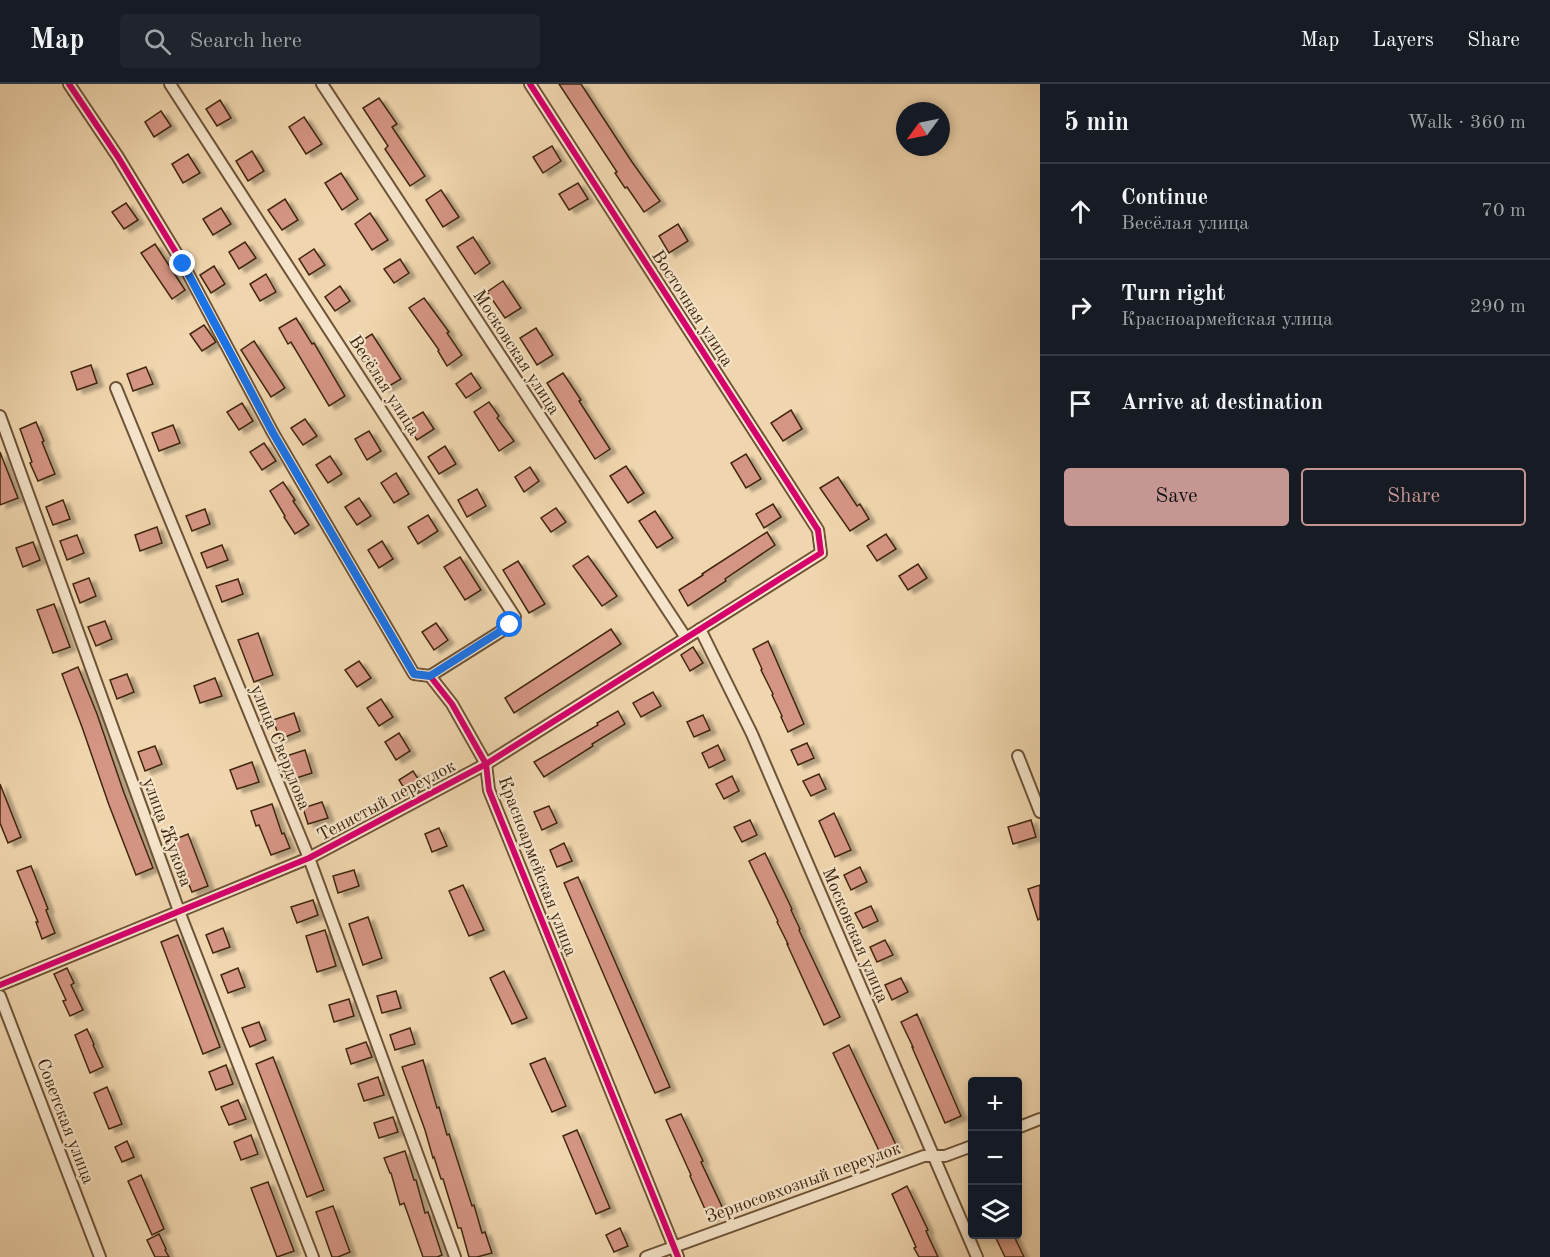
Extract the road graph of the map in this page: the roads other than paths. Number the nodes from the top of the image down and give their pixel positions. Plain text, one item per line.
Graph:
1 (69, 84) edge
2 (170, 84) edge
3 (322, 84) edge
4 (530, 84) edge
5 (116, 388) dead end
6 (0, 416) edge
7 (821, 553) joint
8 (700, 628) junction
9 (686, 638) junction
10 (430, 676) junction
11 (1018, 756) dead end
12 (486, 764) junction
13 (1040, 812) edge
14 (309, 858) junction
15 (179, 911) junction
16 (0, 985) edge
17 (0, 996) edge
18 (1040, 1119) edge
19 (1022, 1126) edge
20 (968, 1147) edge
21 (933, 1156) junction
22 (676, 1252) edge
23 (100, 1257) edge
24 (313, 1257) edge
25 (455, 1257) edge
26 (646, 1257) edge
27 (977, 1257) edge

1 - 10 street, Красноармейская улица
2 - 10 street, Весёлая улица
3 - 9 street, Московская улица
4 - 7 street, Восточная улица
5 - 14 street, улица Свердлова
6 - 15 street, улица Жукова
7 - 8 street, Тенистый переулок
8 - 9 street, Тенистый переулок
8 - 21 street, Московская улица
9 - 12 street, Тенистый переулок
10 - 12 street, Красноармейская улица
11 - 13 street
12 - 14 street, Тенистый переулок
12 - 22 street, Красноармейская улица
14 - 15 street, Тенистый переулок
14 - 25 street, улица Свердлова
15 - 16 street, Тенистый переулок
15 - 24 street, улица Жукова
17 - 23 street, Советская улица
18 - 19 street
20 - 21 street, Зерносовхозный переулок
21 - 22 street, Зерносовхозный переулок
21 - 27 street, Московская улица
22 - 26 street, Зерносовхозный переулок

